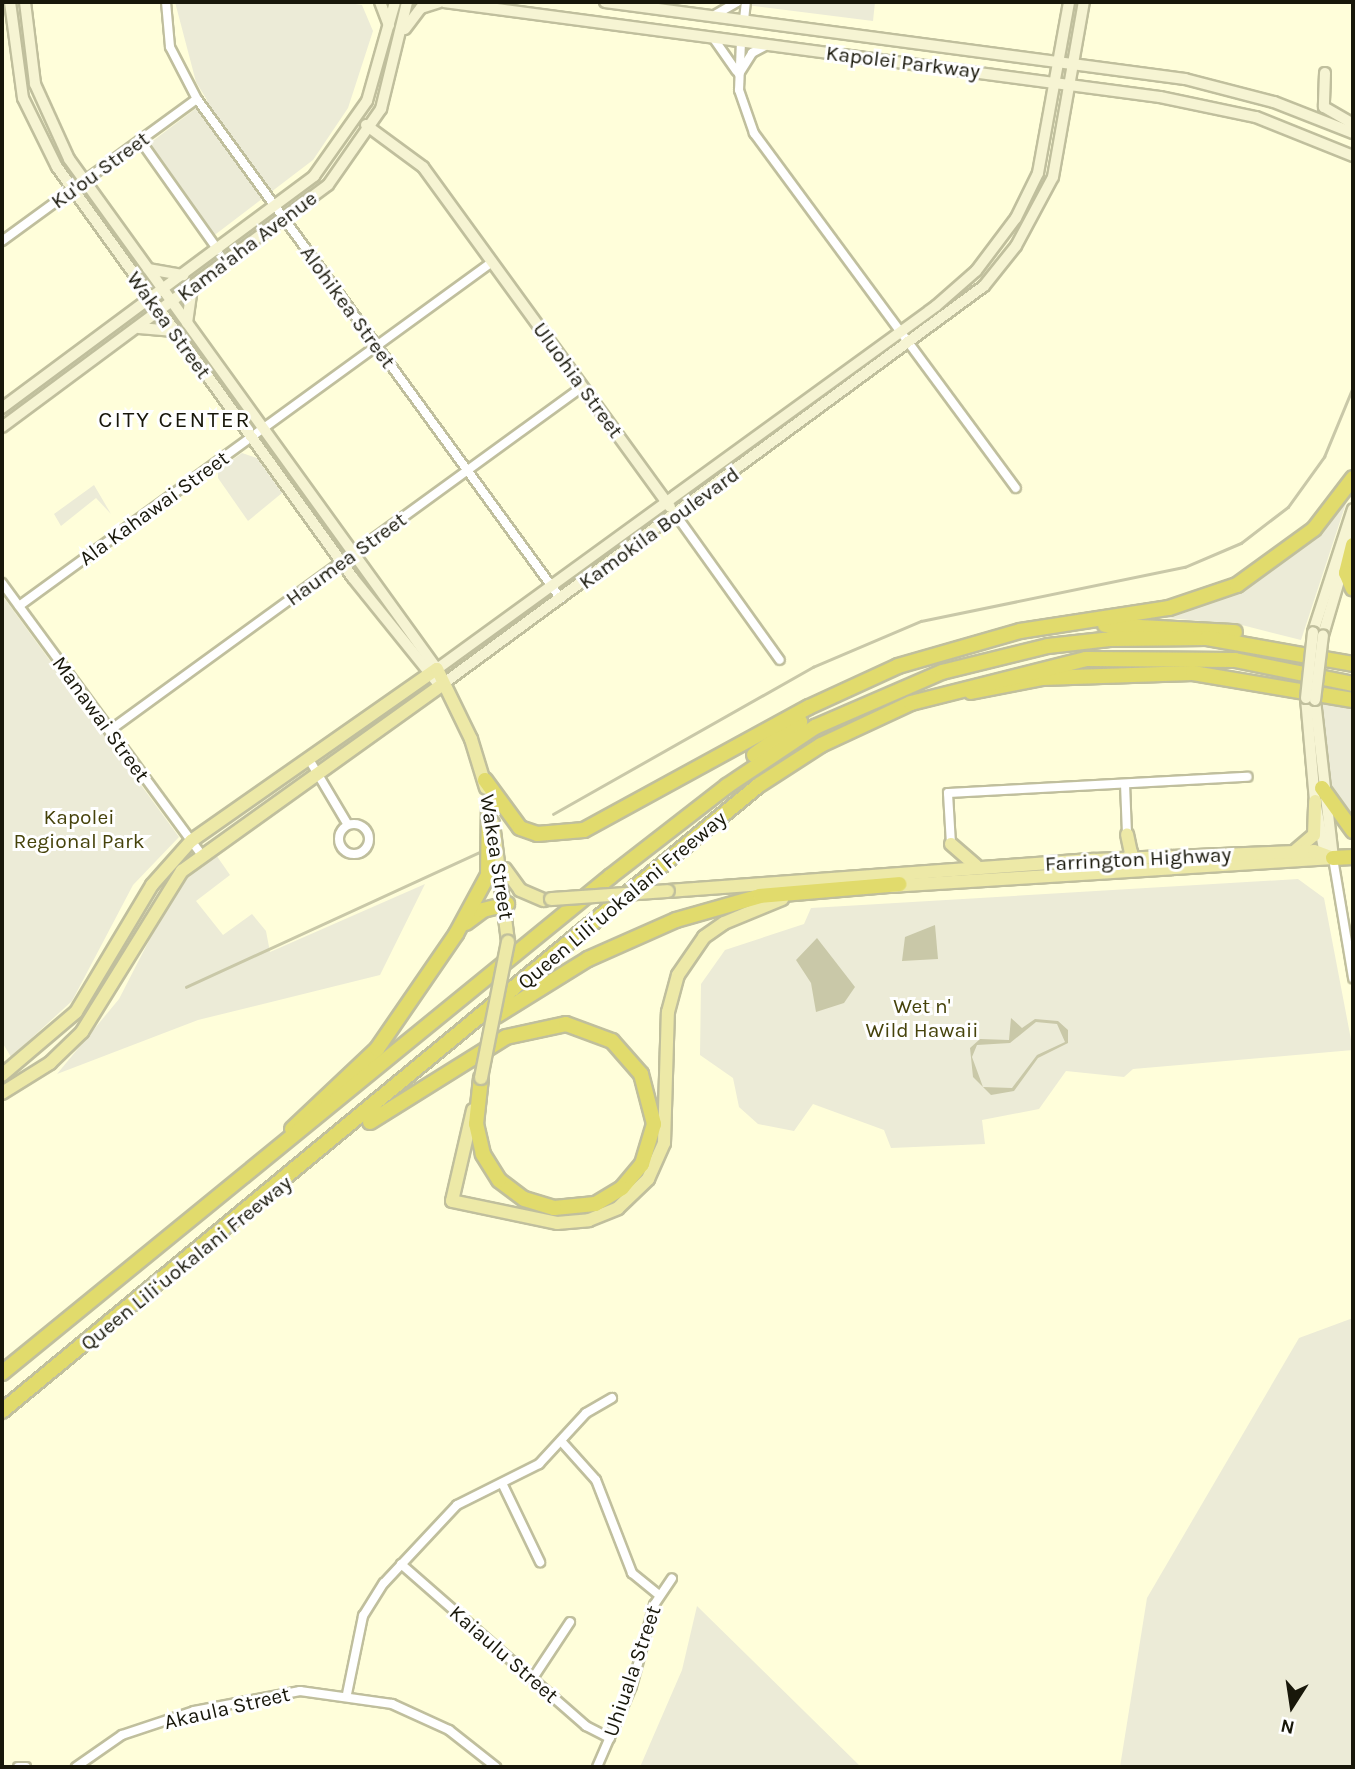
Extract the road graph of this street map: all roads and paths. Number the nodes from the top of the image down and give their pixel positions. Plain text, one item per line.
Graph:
1 (10, 2) edge
2 (25, 2) edge
3 (166, 2) edge
4 (380, 2) edge
5 (395, 2) edge
6 (407, 2) edge
7 (441, 2) edge
8 (604, 2) edge
9 (737, 2) edge
10 (746, 2) edge
11 (1069, 2) edge
12 (1084, 2) edge
13 (713, 16) junction
14 (744, 20) junction
15 (389, 30) junction
16 (402, 34) junction
17 (709, 37) junction
18 (741, 41) junction
19 (767, 44) junction
20 (1061, 62) junction
21 (1076, 64) junction
22 (1325, 73) dead end
23 (737, 77) junction
24 (1059, 83) junction
25 (1073, 85) junction
26 (197, 99) junction
27 (357, 120) junction
28 (1353, 124) edge
29 (371, 129) junction
30 (1353, 133) edge
31 (140, 140) junction
32 (1353, 156) edge
33 (84, 181) junction
34 (72, 190) junction
35 (276, 208) junction
36 (285, 221) junction
37 (2, 241) edge
38 (218, 250) junction
39 (492, 262) junction
40 (145, 267) junction
41 (186, 274) junction
42 (135, 278) junction
43 (192, 288) junction
44 (163, 291) junction
45 (150, 299) junction
46 (172, 303) junction
47 (159, 312) junction
48 (131, 313) junction
49 (187, 323) junction
50 (137, 328) junction
51 (174, 331) junction
52 (898, 334) junction
53 (376, 346) junction
54 (908, 347) junction
55 (582, 387) junction
56 (2, 408) edge
57 (2, 427) edge
58 (263, 428) junction
59 (251, 437) junction
60 (468, 470) junction
61 (1353, 478) edge
62 (1016, 488) dead end
63 (666, 502) junction
64 (1353, 509) edge
65 (676, 515) junction
66 (1353, 533) edge
67 (1353, 545) edge
68 (354, 553) junction
69 (342, 562) junction
70 (2, 583) edge
71 (1335, 585) junction
72 (551, 587) junction
73 (1353, 590) edge
74 (561, 599) junction
75 (19, 606) junction
76 (1020, 631) junction
77 (1318, 633) junction
78 (1300, 650) junction
79 (928, 655) junction
80 (780, 660) dead end
81 (1353, 664) edge
82 (432, 673) junction
83 (1353, 684) edge
84 (440, 686) junction
85 (1353, 700) edge
86 (911, 703) junction
87 (109, 731) junction
88 (310, 761) junction
89 (318, 772) junction
90 (1248, 777) dead end
91 (485, 779) junction
92 (1125, 784) junction
93 (1318, 795) junction
94 (489, 804) junction
95 (348, 825) dead end
96 (1353, 831) edge
97 (191, 841) junction
98 (951, 845) junction
99 (1129, 846) junction
100 (1292, 851) junction
101 (201, 854) junction
102 (1333, 858) junction
103 (1353, 858) edge
104 (500, 861) junction
105 (1110, 866) junction
106 (979, 867) junction
107 (935, 870) junction
108 (611, 876) junction
109 (899, 884) junction
110 (547, 900) junction
111 (507, 904) junction
112 (456, 934) junction
113 (1353, 978) edge
114 (2, 1075) edge
115 (481, 1078) junction
116 (2, 1093) edge
117 (390, 1093) junction
118 (452, 1201) joint
119 (180, 1267) junction
120 (96, 1299) junction
121 (2, 1373) edge
122 (612, 1398) dead end
123 (3, 1410) edge
124 (561, 1441) junction
125 (502, 1483) junction
126 (540, 1562) dead end
127 (401, 1564) junction
128 (672, 1578) dead end
129 (659, 1595) junction
130 (570, 1622) dead end
131 (533, 1678) junction
132 (347, 1694) junction
133 (610, 1738) junction
134 (18, 1767) edge
135 (26, 1767) edge
136 (76, 1767) edge
137 (496, 1767) edge
138 (597, 1767) edge

1 - 34 main road, Wakea Street
2 - 33 main road, Wakea Street
3 - 26 street, Alohikea Street
4 - 15 main road
5 - 15 main road, Kama'aha Avenue
6 - 16 main road, Kama'aha Avenue
7 - 16 main road
7 - 17 main road, Kapolei Parkway
8 - 13 main road, Kapolei Parkway
9 - 13 street
10 - 14 street
11 - 20 main road, Kamokila Boulevard
12 - 21 main road, Kamokila Boulevard
13 - 14 main road, Kapolei Parkway
14 - 18 main road
14 - 20 main road, Kapolei Parkway
15 - 27 main road, Kama'aha Avenue
16 - 29 main road, Kama'aha Avenue
17 - 18 main road, Kapolei Parkway
17 - 23 street
18 - 19 main road, Kapolei Parkway
18 - 23 street
19 - 23 street
19 - 24 main road, Kapolei Parkway
20 - 21 main road, Kapolei Parkway
20 - 24 main road, Kamokila Boulevard
21 - 25 main road, Kamokila Boulevard
21 - 30 main road, Kapolei Parkway
22 - 28 main road
23 - 52 street
24 - 25 main road, Kapolei Parkway
24 - 52 main road, Kamokila Boulevard
25 - 32 main road, Kapolei Parkway
25 - 54 main road, Kamokila Boulevard
26 - 31 street, Ku'ou Street
26 - 35 street, Alohikea Street
27 - 29 main road, Uluohia Street
27 - 35 main road, Kama'aha Avenue
29 - 36 main road, Kama'aha Avenue
29 - 39 main road, Uluohia Street
31 - 33 street, Ku'ou Street
31 - 38 street
33 - 34 street, Ku'ou Street
33 - 40 main road, Wakea Street
34 - 37 street, Ku'ou Street
34 - 42 main road, Wakea Street
35 - 36 street, Alohikea Street
35 - 38 main road, Kama'aha Avenue
36 - 43 main road, Kama'aha Avenue
36 - 53 street, Alohikea Street
38 - 41 main road, Kama'aha Avenue
39 - 53 street, Ala Kahawai Street
39 - 55 main road, Uluohia Street
40 - 41 main road
40 - 44 main road, Wakea Street
41 - 44 main road, Kama'aha Avenue
42 - 45 main road, Wakea Street
42 - 48 main road
43 - 46 main road, Kama'aha Avenue
43 - 49 main road
44 - 45 main road, Kama'aha Avenue
44 - 46 main road, Wakea Street
45 - 47 main road, Wakea Street
45 - 48 main road, Kama'aha Avenue
46 - 47 main road, Kama'aha Avenue
46 - 49 main road, Wakea Street
47 - 50 main road, Kama'aha Avenue
47 - 51 main road, Wakea Street
48 - 56 main road, Kama'aha Avenue
49 - 58 main road, Wakea Street
50 - 51 main road
50 - 57 main road, Kama'aha Avenue
51 - 59 main road, Wakea Street
52 - 54 street
52 - 63 main road, Kamokila Boulevard
53 - 58 street, Ala Kahawai Street
53 - 60 street, Alohikea Street
54 - 62 street
54 - 65 main road, Kamokila Boulevard
55 - 60 street, Haumea Street
55 - 63 main road, Uluohia Street
58 - 59 street, Ala Kahawai Street
58 - 68 main road, Wakea Street
59 - 69 main road, Wakea Street
59 - 75 street, Ala Kahawai Street
60 - 68 street, Haumea Street
60 - 72 street, Alohikea Street
61 - 76 highway
63 - 65 main road, Uluohia Street
63 - 72 main road, Kamokila Boulevard
64 - 77 main road
65 - 74 main road, Kamokila Boulevard
65 - 80 street, Uluohia Street
66 - 71 main road
67 - 73 highway
68 - 69 street, Haumea Street
68 - 82 main road, Wakea Street
69 - 82 main road, Wakea Street
69 - 87 street, Haumea Street
70 - 75 street, Manawai Street
71 - 73 highway
71 - 77 main road
72 - 74 street, Alohikea Street
72 - 82 main road, Kamokila Boulevard
74 - 84 main road, Kamokila Boulevard
75 - 87 street, Manawai Street
76 - 78 highway
76 - 79 highway
77 - 93 main road, bridge
78 - 81 highway, Queen Liliʻuokalani Freeway
78 - 108 highway, Queen Liliʻuokalani Freeway
79 - 91 highway
79 - 108 highway
82 - 84 main road, Wakea Street
82 - 88 main road, Kamokila Boulevard
83 - 86 highway, Queen Liliʻuokalani Freeway
84 - 89 main road, Kamokila Boulevard
84 - 91 main road, Wakea Street
85 - 86 highway
86 - 117 highway, Queen Liliʻuokalani Freeway
87 - 97 street, Manawai Street
88 - 89 street
88 - 97 main road, Kamokila Boulevard
89 - 95 street
89 - 101 main road, Kamokila Boulevard
90 - 92 street
91 - 94 main road, Wakea Street
92 - 98 street
92 - 99 street
93 - 96 highway
93 - 100 main road
93 - 102 main road
94 - 104 main road, Wakea Street
94 - 112 highway
97 - 101 street, Manawai Street
97 - 114 main road, Kamokila Boulevard
98 - 106 main road
98 - 107 main road
99 - 100 main road, Farrington Highway
99 - 105 main road
99 - 105 main road
100 - 102 main road, Farrington Highway
101 - 116 main road, Kamokila Boulevard
102 - 103 highway
102 - 105 main road, Farrington Highway
102 - 113 street
104 - 110 main road
104 - 111 main road, Wakea Street
105 - 106 main road, Farrington Highway
105 - 109 main road, Farrington Highway
106 - 107 main road, Farrington Highway
107 - 110 main road, Farrington Highway, bridge
108 - 120 highway, Queen Liliʻuokalani Freeway
109 - 117 highway
109 - 118 main road, Farrington Highway
110 - 111 main road, Farrington Highway
111 - 112 highway
111 - 115 main road, Wakea Street, bridge
112 - 120 highway
115 - 118 main road, Wakea Street
115 - 119 highway
117 - 119 highway, Queen Liliʻuokalani Freeway
119 - 123 highway, Queen Liliʻuokalani Freeway
120 - 121 highway, Queen Liliʻuokalani Freeway
122 - 124 street
124 - 125 street
124 - 129 street
125 - 126 street
125 - 127 street
127 - 131 street, Kaiaulu Street
127 - 132 street
128 - 129 street, Uhiuala Street
129 - 133 street, Uhiuala Street
130 - 131 street
131 - 133 street, Kaiaulu Street
132 - 136 street, Akaula Street
132 - 137 street, Akaula Street
133 - 138 street, Uhiuala Street
134 - 135 street

